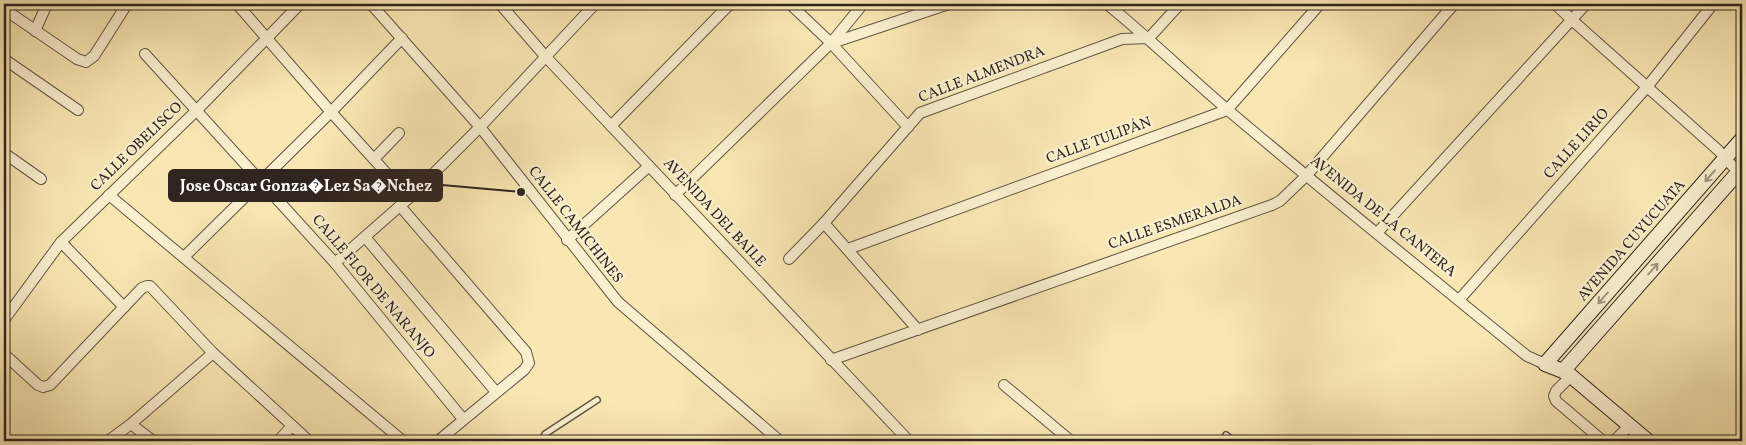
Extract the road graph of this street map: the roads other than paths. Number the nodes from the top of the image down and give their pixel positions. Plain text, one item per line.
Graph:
1 (47, 4) edge
2 (127, 4) edge
3 (237, 4) edge
4 (300, 4) edge
5 (371, 4) edge
6 (500, 4) edge
7 (595, 4) edge
8 (730, 4) edge
9 (790, 4) edge
10 (863, 4) edge
11 (949, 4) edge
12 (1107, 4) edge
13 (1180, 4) edge
14 (1320, 4) edge
15 (1454, 4) edge
16 (1555, 4) edge
17 (1586, 4) edge
18 (1713, 4) edge
19 (4, 9) edge
20 (1572, 20) junction
21 (35, 31) junction
22 (267, 37) junction
23 (402, 38) junction
24 (1149, 38) junction
25 (831, 43) junction
26 (144, 54) dead end
27 (545, 56) junction
28 (4, 59) edge
29 (1647, 88) junction
30 (78, 110) dead end
31 (197, 110) junction
32 (1227, 110) junction
33 (331, 112) junction
34 (611, 126) junction
35 (908, 127) junction
36 (480, 128) junction
37 (399, 133) dead end
38 (1742, 140) edge
39 (4, 153) edge
40 (1726, 158) junction
41 (374, 159) junction
42 (649, 166) junction
43 (1740, 170) edge
44 (1306, 176) junction
45 (41, 179) dead end
46 (261, 181) junction
47 (109, 195) junction
48 (676, 195) junction
49 (409, 198) junction
50 (400, 206) junction
51 (824, 223) junction
52 (1377, 233) junction
53 (365, 236) junction
54 (567, 240) junction
55 (61, 242) junction
56 (848, 249) junction
57 (184, 257) junction
58 (789, 259) dead end
59 (335, 263) junction
60 (1459, 300) junction
61 (124, 307) junction
62 (4, 320) edge
63 (918, 330) junction
64 (213, 353) junction
65 (4, 354) edge
66 (831, 360) junction
67 (1546, 364) junction
68 (1567, 373) junction
69 (1004, 385) dead end
70 (496, 392) junction
71 (597, 400) dead end
72 (463, 419) junction
73 (131, 424) junction
74 (1630, 425) junction
75 (292, 426) junction
76 (1226, 435) dead end
77 (108, 441) edge
78 (153, 441) edge
79 (278, 441) edge
80 (309, 441) edge
81 (403, 441) edge
82 (438, 441) edge
83 (542, 441) edge
84 (780, 441) edge
85 (909, 441) edge
86 (1071, 441) edge
87 (1234, 441) edge
88 (1603, 441) edge
89 (1614, 441) edge
90 (1648, 441) edge

1 - 21 street
2 - 21 street
3 - 22 street
4 - 22 street, CALLE OBELISCO
5 - 23 street, CALLE CAMICHINES
6 - 27 street, AVENIDA DEL BAILE
7 - 27 street
8 - 34 street
9 - 25 street
10 - 25 street
11 - 25 street
12 - 24 street, AVENIDA DE LA CANTERA
13 - 24 street
14 - 32 street, CALLE TULIPÁN
15 - 44 street, CALLE ESMERALDA
16 - 20 street
17 - 20 street
18 - 29 street, CALLE LIRIO
19 - 21 street
20 - 29 street
20 - 52 street
22 - 31 street, CALLE OBELISCO
22 - 33 street
23 - 33 street
23 - 36 street, CALLE CAMICHINES
24 - 32 street, AVENIDA DE LA CANTERA
24 - 35 street, CALLE ALMENDRA
25 - 35 street
25 - 48 street
26 - 31 street, CALLE FLOR DE NARANJO
27 - 34 street, AVENIDA DEL BAILE
27 - 36 street
28 - 30 street
29 - 40 street
29 - 60 street, CALLE LIRIO
31 - 46 street, CALLE FLOR DE NARANJO
31 - 47 street, CALLE OBELISCO
32 - 44 street, AVENIDA DE LA CANTERA
32 - 56 street, CALLE TULIPÁN
33 - 41 street
33 - 46 street
34 - 42 street, AVENIDA DEL BAILE
35 - 51 street, CALLE ALMENDRA
36 - 49 street
36 - 54 street, CALLE CAMICHINES
37 - 41 street
38 - 40 street, AVENIDA CUYUCUATA
39 - 45 street
40 - 43 street
40 -> 67 street, AVENIDA CUYUCUATA
41 - 49 street
42 - 48 street, AVENIDA DEL BAILE
42 - 54 street
68 -> 43 street
44 - 52 street, AVENIDA DE LA CANTERA
44 - 63 street, CALLE ESMERALDA
46 - 57 street
46 - 59 street, CALLE FLOR DE NARANJO
47 - 55 street, CALLE OBELISCO
47 - 57 street
48 - 66 street, AVENIDA DEL BAILE
49 - 50 street
50 - 53 street
50 - 70 street
51 - 56 street
51 - 58 street, CALLE ALMENDRA
52 - 60 street, AVENIDA DE LA CANTERA
53 - 59 street
53 - 70 street
54 - 84 street, CALLE CAMICHINES
55 - 61 street
55 - 62 street, CALLE OBELISCO
56 - 63 street
57 - 81 street
59 - 72 street, CALLE FLOR DE NARANJO
60 - 67 street, AVENIDA DE LA CANTERA
61 - 64 street
61 - 65 street
63 - 66 street, CALLE ESMERALDA
64 - 73 street
64 - 75 street
66 - 85 street, AVENIDA DEL BAILE
67 - 68 street, AVENIDA DE LA CANTERA
68 - 74 street, AVENIDA DE LA CANTERA
68 - 88 street
69 - 86 street
70 - 72 street
71 - 83 lane
72 - 82 street
73 - 77 street
73 - 78 street
74 - 89 street
74 - 90 street, AVENIDA DE LA CANTERA
75 - 79 street
75 - 80 street
76 - 87 lane

